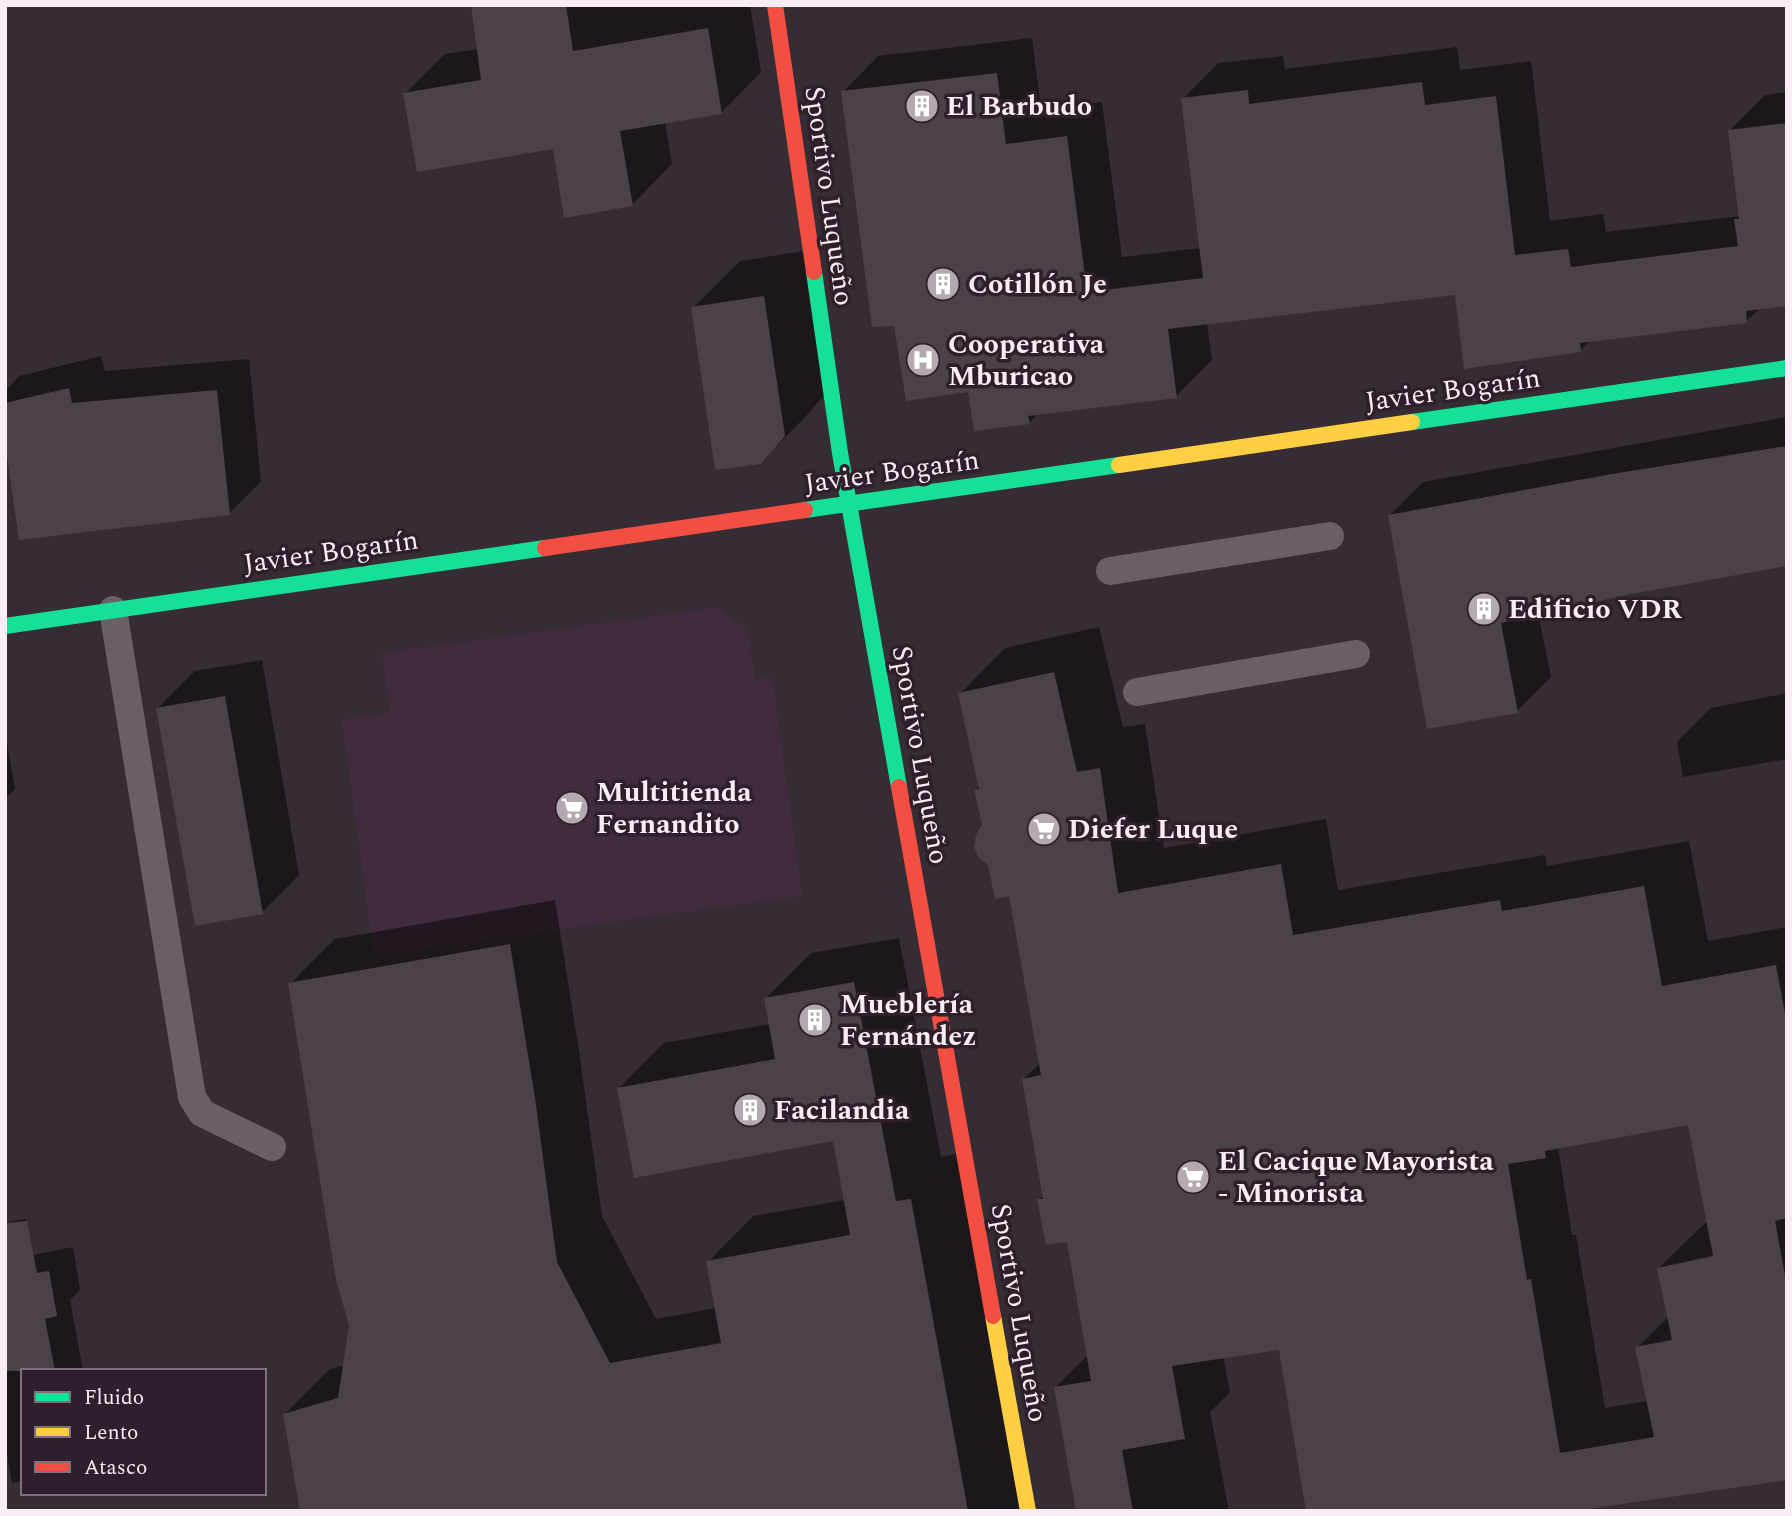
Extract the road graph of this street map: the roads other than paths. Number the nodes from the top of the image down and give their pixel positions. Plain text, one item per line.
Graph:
1 (775, 5) edge
2 (1787, 368) edge
3 (849, 505) junction
4 (1330, 536) dead end
5 (1110, 571) dead end
6 (113, 610) junction
7 (5, 626) edge
8 (1356, 654) dead end
9 (1136, 692) dead end
10 (272, 1147) dead end
11 (1028, 1511) edge

1 - 3 street, Sportivo Luqueño
2 - 3 street, Javier Bogarín
3 - 6 street, Javier Bogarín
3 - 11 street, Sportivo Luqueño
4 - 5 lane
6 - 7 street, Javier Bogarín
6 - 10 lane
8 - 9 lane

